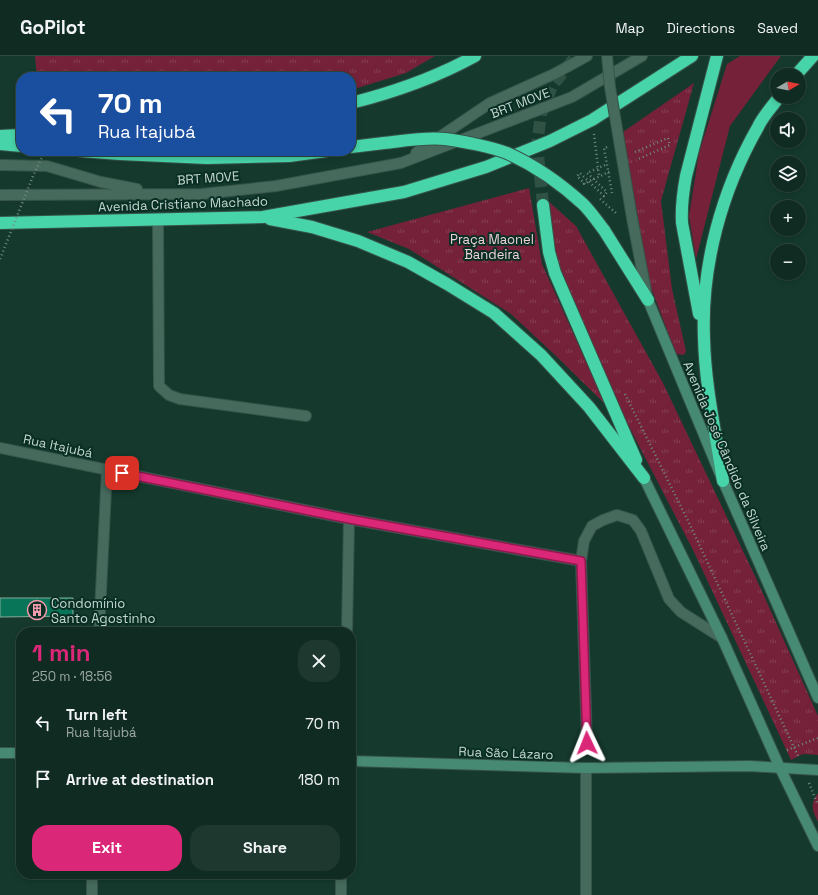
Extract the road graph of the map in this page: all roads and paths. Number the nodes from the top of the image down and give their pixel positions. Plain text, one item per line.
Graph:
1 (475, 56) edge
2 (587, 56) edge
3 (607, 56) edge
4 (642, 56) edge
5 (692, 56) edge
6 (717, 56) edge
7 (813, 56) edge
8 (802, 68) edge
9 (356, 102) edge
10 (774, 104) edge
11 (592, 120) junction
12 (16, 135) edge
13 (0, 136) edge
14 (0, 144) edge
15 (16, 146) edge
16 (356, 146) edge
17 (43, 156) edge
18 (164, 156) edge
19 (289, 156) edge
20 (402, 163) junction
21 (0, 165) edge
22 (605, 165) dead end
23 (582, 184) dead end
24 (588, 187) dead end
25 (158, 194) junction
26 (0, 195) edge
27 (599, 198) dead end
28 (543, 205) tunnel mouth
29 (616, 213) dead end
30 (262, 217) junction
31 (158, 220) junction
32 (0, 223) edge
33 (0, 259) edge
34 (648, 300) junction
35 (704, 338) junction
36 (625, 393) dead end
37 (306, 416) dead end
38 (0, 448) edge
39 (107, 470) junction
40 (644, 478) junction
41 (723, 481) junction
42 (349, 519) junction
43 (581, 561) junction
44 (99, 627) edge
45 (347, 627) edge
46 (722, 638) junction
47 (818, 698) edge
48 (818, 738) edge
49 (587, 743) dead end
50 (793, 747) junction
51 (0, 753) edge
52 (16, 753) edge
53 (775, 754) junction
54 (356, 761) edge
55 (586, 768) junction
56 (780, 768) junction
57 (818, 770) edge
58 (818, 846) edge
59 (92, 879) edge
60 (342, 879) edge
61 (92, 895) edge
62 (341, 895) edge
63 (586, 895) edge

1 - 9 highway
2 - 20 street, BRT MOVE
3 - 34 street, Avenida José Cândido da Silveira, bridge
4 - 20 street, BRT MOVE
5 - 11 highway, Avenida Cristiano Machado
6 - 35 highway
7 - 8 highway
10 - 35 highway
11 - 23 path
11 - 30 highway, Avenida Cristiano Machado
12 - 13 highway
14 - 15 highway
16 - 34 highway, bridge
17 - 33 path, bridge
18 - 19 highway
20 - 25 street, BRT MOVE
21 - 25 street, BRT MOVE
22 - 24 path, bridge
25 - 26 street, BRT MOVE
27 - 29 path, bridge
28 - 40 highway
30 - 31 highway, Avenida Cristiano Machado
30 - 40 highway
31 - 32 highway, Avenida Cristiano Machado
31 - 37 street
34 - 41 main road, Avenida José Cândido da Silveira
35 - 41 highway
36 - 50 path
38 - 39 street, Rua Itajubá
39 - 42 street, Rua Itajubá
39 - 44 street
40 - 46 main road
41 - 47 main road, Avenida José Cândido da Silveira
42 - 43 street, Rua Itajubá
42 - 45 street
43 - 46 street
43 - 49 street
46 - 53 main road
48 - 50 path
50 - 53 path
51 - 52 main road
53 - 56 main road
54 - 55 main road, Rua São Lázaro
55 - 56 main road, Rua São Lázaro
55 - 63 street
56 - 57 main road, Rua São Lázaro
56 - 58 main road
59 - 61 street
60 - 62 street

